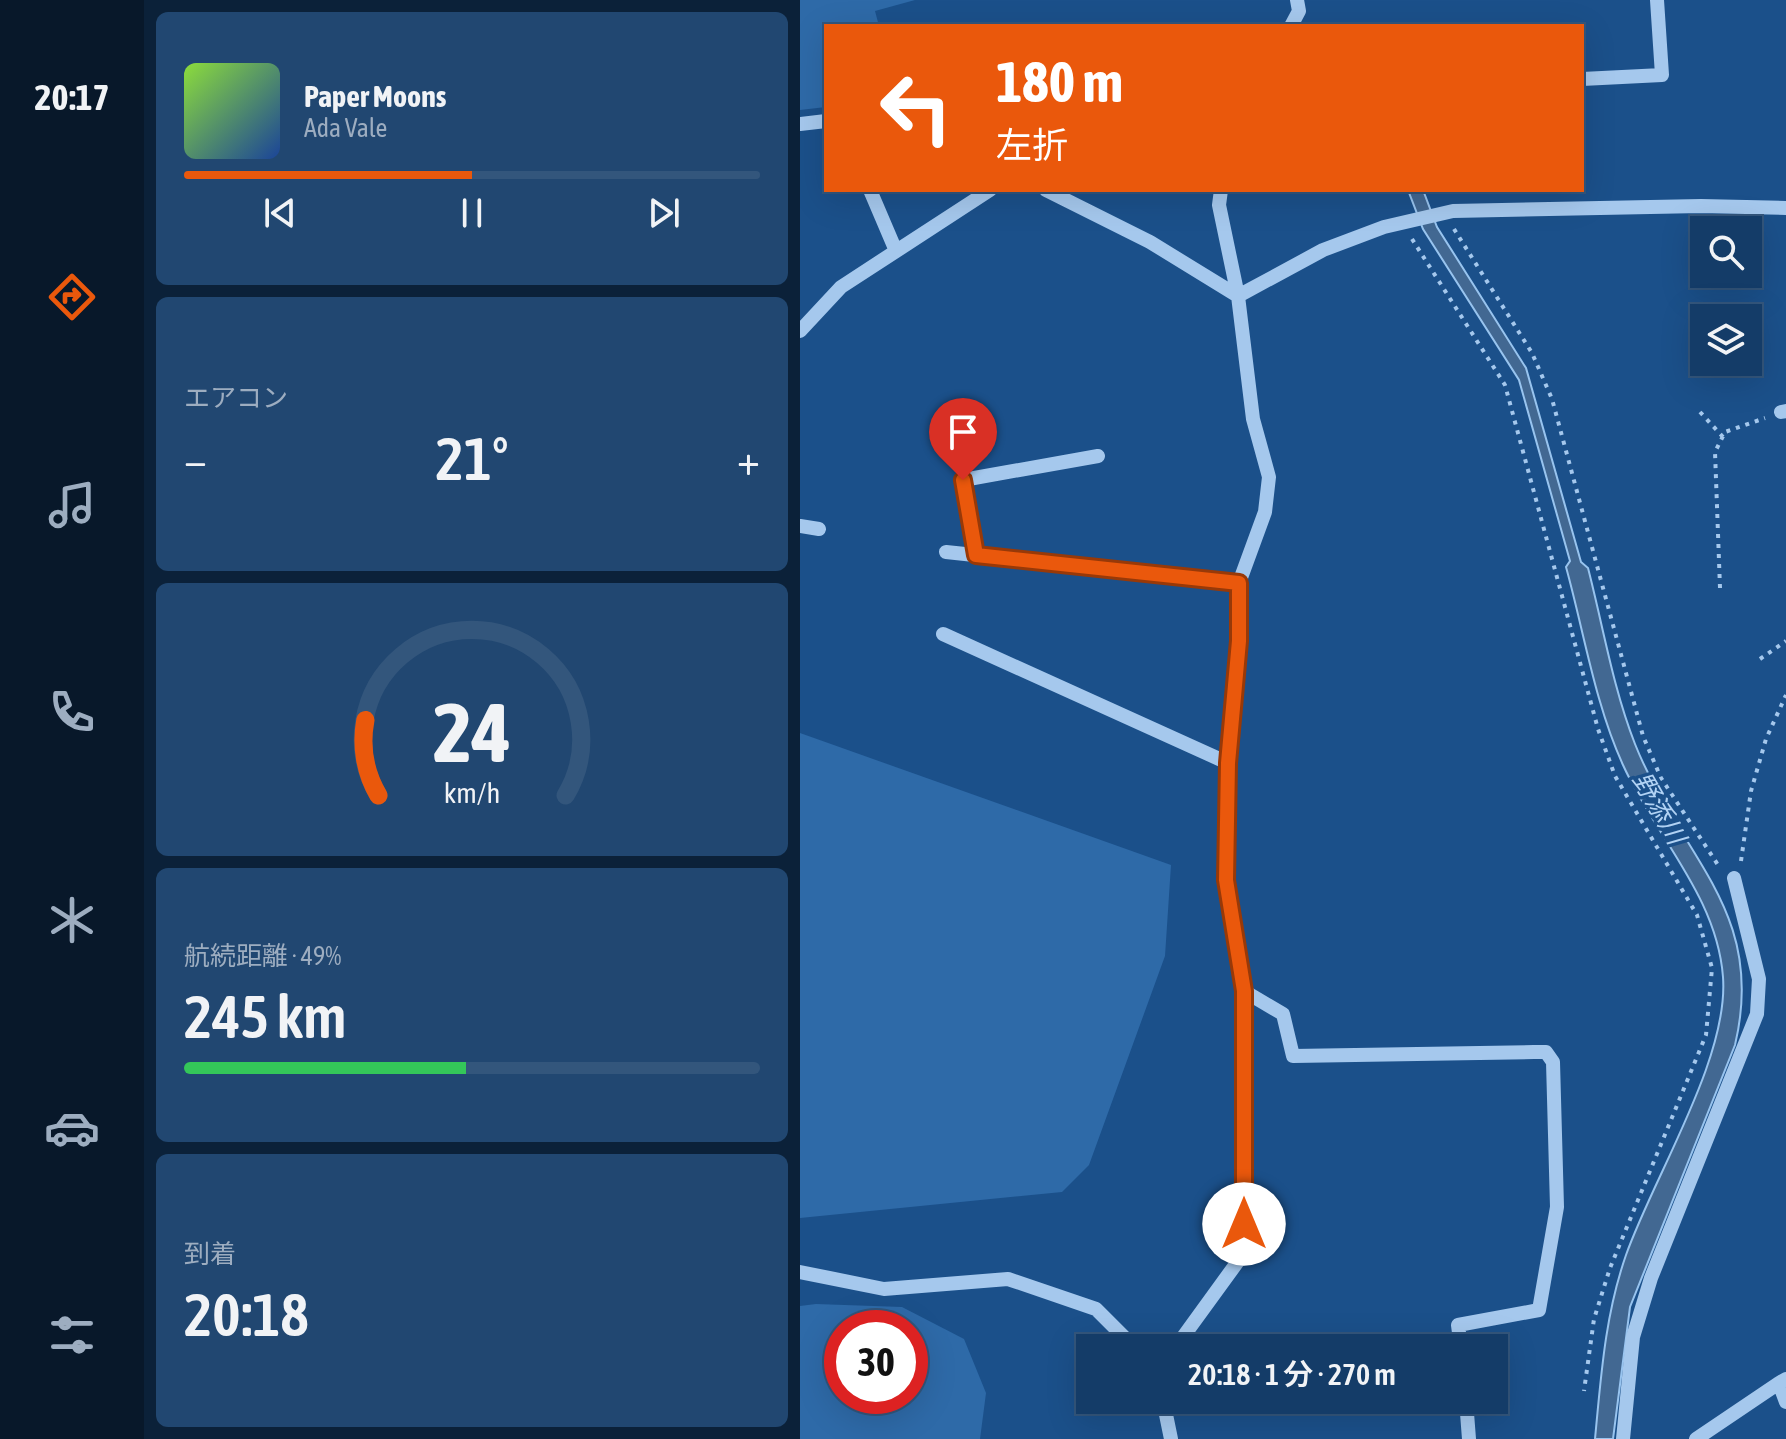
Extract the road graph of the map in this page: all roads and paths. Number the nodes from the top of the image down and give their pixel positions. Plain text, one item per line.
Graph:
1 (1297, 0) edge
2 (1657, 0) edge
3 (1292, 24) edge
4 (1584, 79) edge
5 (824, 121) edge
6 (800, 124) edge
7 (871, 192) edge
8 (987, 192) edge
9 (1050, 192) edge
10 (1221, 192) edge
11 (1785, 205) edge
12 (1444, 213) junction
13 (1401, 223) junction
14 (896, 251) junction
15 (1238, 296) junction
16 (800, 331) edge
17 (1700, 412) dead end
18 (1783, 412) edge
19 (1723, 437) junction
20 (1098, 456) dead end
21 (800, 526) edge
22 (819, 529) dead end
23 (946, 552) dead end
24 (976, 555) junction
25 (1239, 583) junction
26 (1720, 588) dead end
27 (943, 634) dead end
28 (1786, 641) edge
29 (1760, 659) dead end
30 (1786, 695) edge
31 (1228, 763) junction
32 (1734, 878) junction
33 (1244, 991) junction
34 (800, 1272) edge
35 (1121, 1334) edge
36 (1185, 1334) edge
37 (1459, 1334) edge
38 (1783, 1381) edge
39 (1584, 1391) dead end
40 (1786, 1402) edge
41 (1166, 1414) edge
42 (1467, 1414) edge
43 (1171, 1439) edge
44 (1469, 1439) edge
45 (1623, 1439) edge
46 (1696, 1439) edge

1 - 3 street
2 - 4 street
5 - 6 street
7 - 14 street
8 - 14 street
9 - 15 street
10 - 15 street
11 - 12 street
12 - 13 street
12 - 32 path
13 - 15 street
13 - 39 path
14 - 16 street
15 - 25 street
17 - 19 path
18 - 19 path
19 - 26 path
20 - 24 street
21 - 22 street
23 - 24 street
24 - 25 street
25 - 31 street
27 - 31 street
28 - 29 path
30 - 32 path
31 - 33 street
32 - 45 street
33 - 36 street
33 - 37 street
34 - 35 street
38 - 40 street
38 - 46 street
41 - 43 street
42 - 44 street

